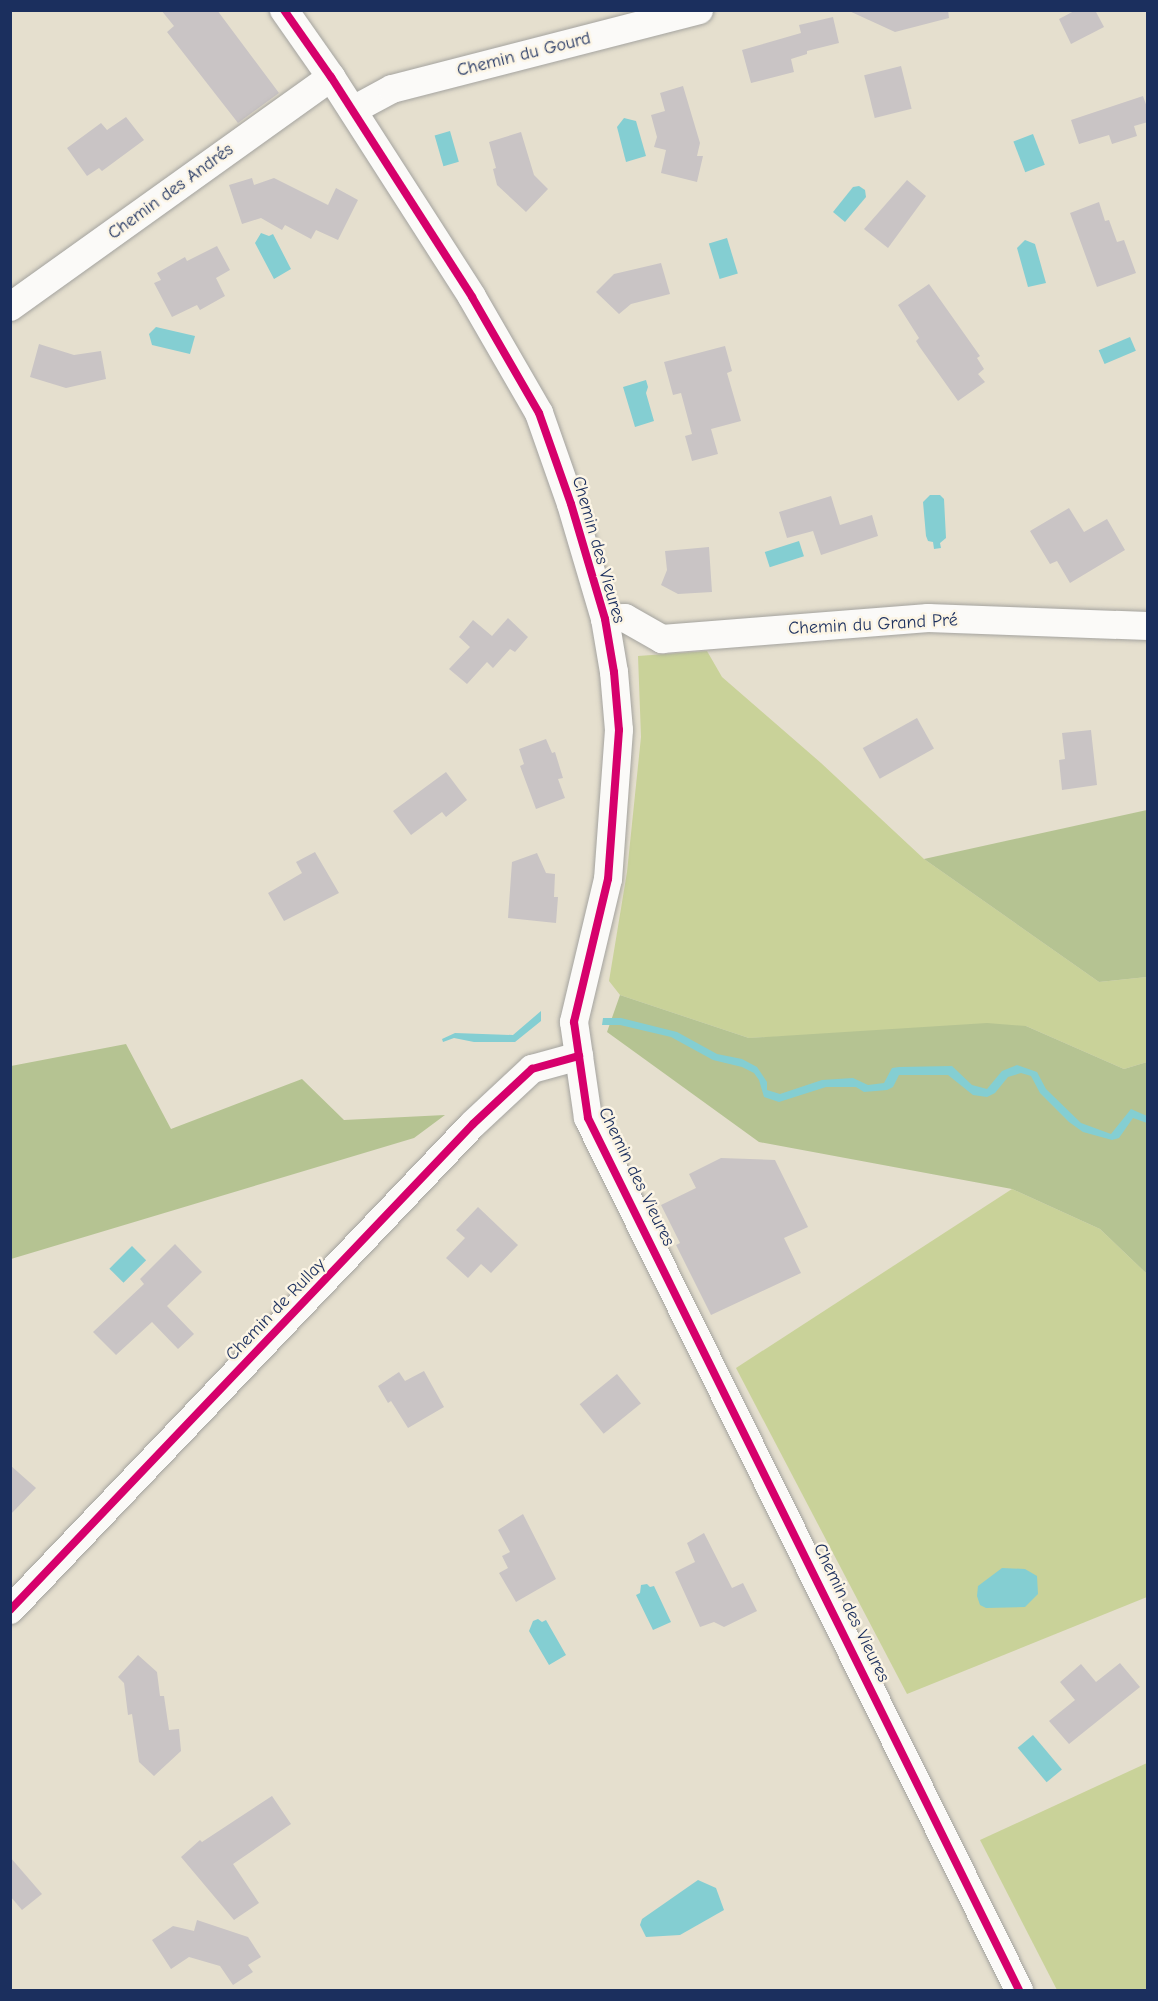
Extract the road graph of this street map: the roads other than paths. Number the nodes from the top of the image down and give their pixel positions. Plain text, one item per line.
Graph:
1 (284, 10) edge
2 (699, 10) edge
3 (331, 77) junction
4 (353, 110) junction
5 (10, 307) edge
6 (604, 619) junction
7 (1148, 626) edge
8 (579, 1056) junction
9 (10, 1610) edge
10 (1019, 1990) edge

1 - 3 street
2 - 4 street, Chemin du Gourd
3 - 4 street
3 - 5 street, Chemin des Andrés
4 - 6 street, Chemin des Vieures
6 - 7 street, Chemin du Grand Pré
6 - 8 street, Chemin des Vieures
8 - 9 street, Chemin de Rullay
8 - 10 street, Chemin des Vieures

